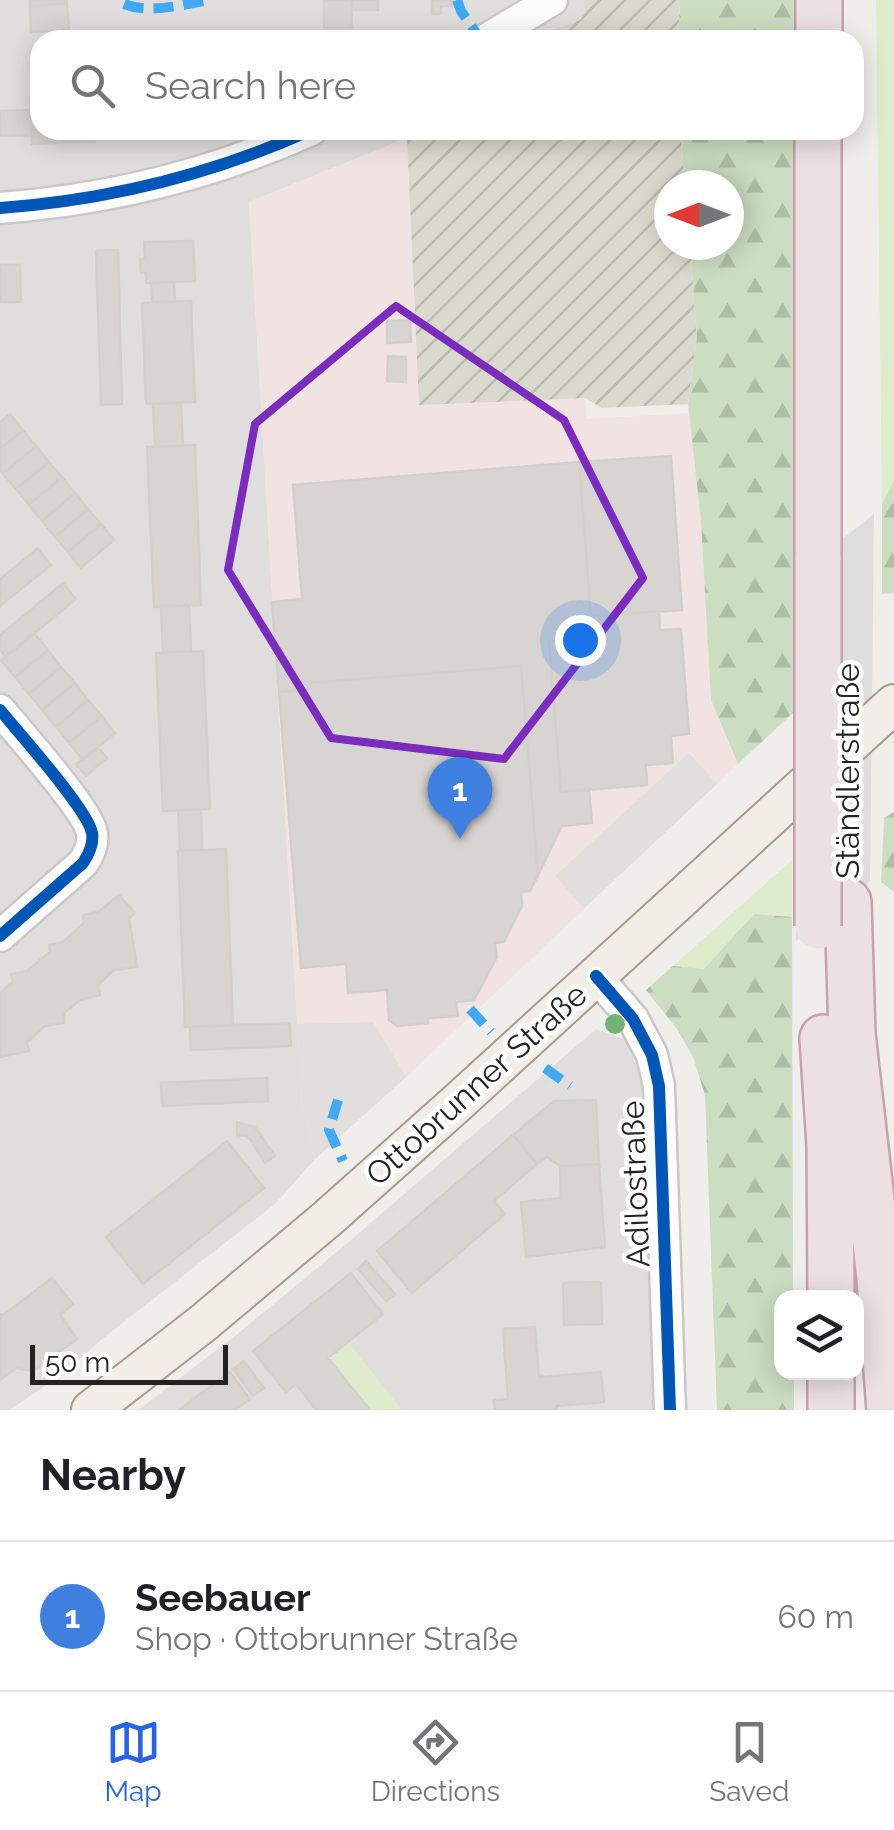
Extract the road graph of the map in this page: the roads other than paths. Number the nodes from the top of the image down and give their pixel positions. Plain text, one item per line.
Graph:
1 (552, 0) edge
2 (819, 0) edge
3 (846, 0) edge
4 (502, 30) edge
5 (818, 30) edge
6 (846, 30) edge
7 (289, 140) edge
8 (818, 140) edge
9 (846, 140) edge
10 (0, 208) edge
11 (832, 549) junction
12 (894, 704) edge
13 (0, 710) edge
14 (833, 914) junction
15 (0, 936) edge
16 (596, 976) junction
17 (830, 1290) edge
18 (831, 1380) edge
19 (90, 1410) edge
20 (670, 1410) edge
21 (831, 1410) edge
22 (890, 1410) edge

1 - 4 street
2 - 5 highway
3 - 6 highway
7 - 10 street
8 - 11 highway, Ständlerstraße
9 - 11 highway, Ständlerstraße
11 - 14 highway, Ständlerstraße, bridge
12 - 16 main road, Ottobrunner Straße
13 - 15 street
14 - 17 highway, Ständlerstraße
14 - 22 highway, Ständlerstraße
16 - 19 main road, Ottobrunner Straße
16 - 20 street, Adilostraße
18 - 21 highway

